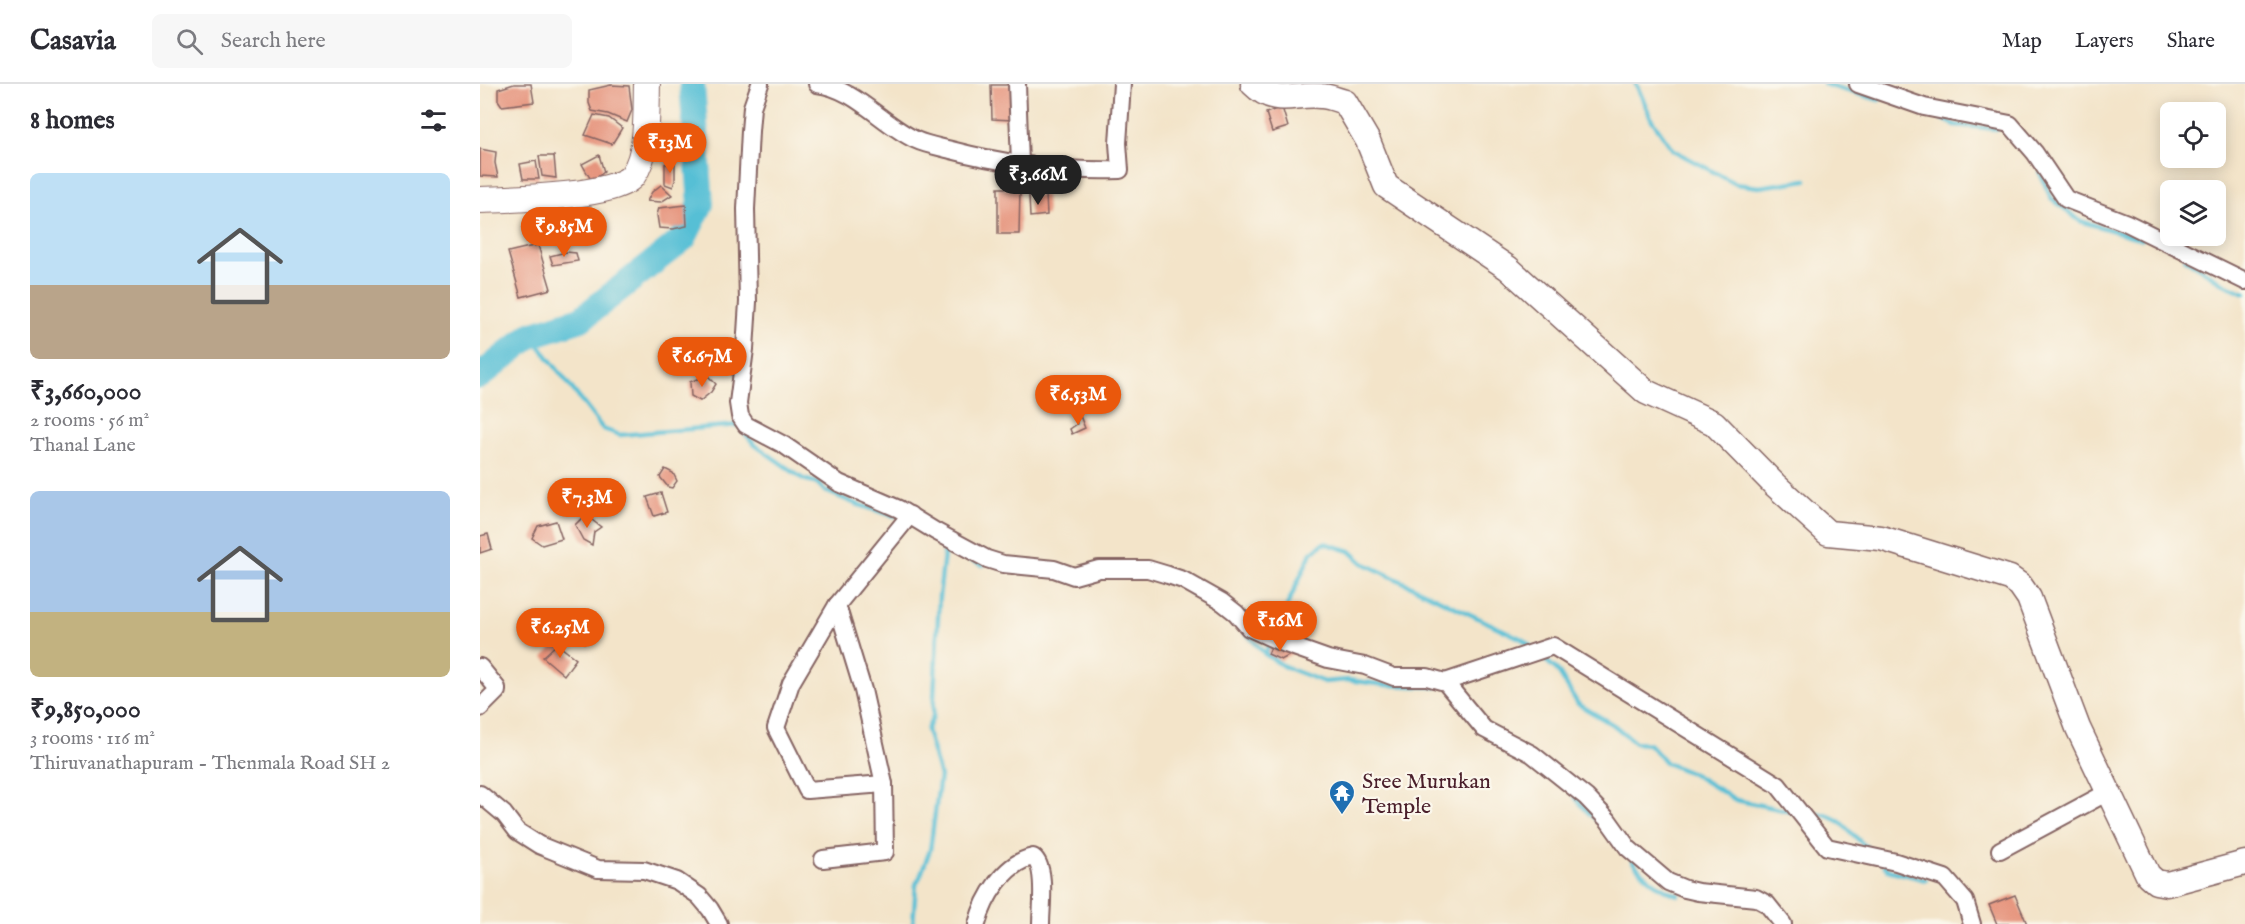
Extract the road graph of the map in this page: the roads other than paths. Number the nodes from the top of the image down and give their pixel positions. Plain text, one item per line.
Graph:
1 (647, 84) edge
2 (760, 84) edge
3 (817, 84) edge
4 (1017, 84) edge
5 (1122, 84) edge
6 (1253, 84) edge
7 (1859, 84) edge
8 (1020, 162) junction
9 (480, 200) edge
10 (2245, 281) edge
11 (910, 516) junction
12 (837, 605) junction
13 (480, 667) edge
14 (1445, 682) junction
15 (480, 708) edge
16 (885, 784) junction
17 (2108, 792) junction
18 (480, 794) edge
19 (2000, 850) dead end
20 (824, 859) dead end
21 (2245, 863) edge
22 (719, 924) edge
23 (977, 924) edge
24 (1041, 924) edge
25 (1782, 924) edge
26 (1972, 924) edge

1 - 9 main road
2 - 11 street
3 - 8 street
4 - 8 street
5 - 8 street
6 - 17 main road
7 - 10 street
11 - 12 street
11 - 14 street
12 - 16 street
12 - 16 street
13 - 15 street
14 - 25 street
14 - 26 street
16 - 20 street
17 - 19 street
17 - 21 main road
18 - 22 street
23 - 24 street

